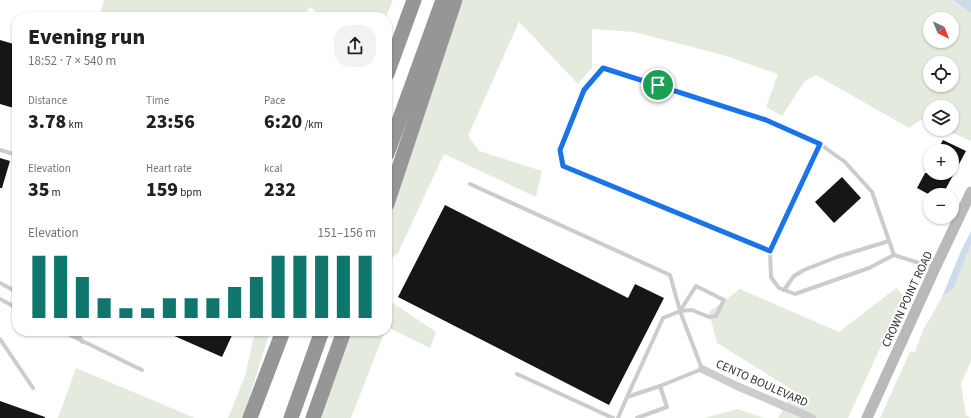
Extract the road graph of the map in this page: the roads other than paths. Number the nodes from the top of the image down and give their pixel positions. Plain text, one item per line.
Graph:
1 (414, 0) edge
2 (442, 0) edge
3 (455, 0) edge
4 (392, 60) edge
5 (392, 140) edge
6 (820, 144) junction
7 (0, 150) edge
8 (12, 154) edge
9 (470, 184) dead end
10 (392, 189) edge
11 (971, 192) edge
12 (889, 241) junction
13 (770, 251) junction
14 (894, 255) junction
15 (935, 268) junction
16 (0, 282) edge
17 (12, 289) edge
18 (784, 290) junction
19 (0, 299) edge
20 (12, 305) edge
21 (680, 311) junction
22 (71, 336) edge
23 (79, 336) edge
24 (281, 336) edge
25 (291, 336) edge
26 (321, 336) edge
27 (322, 336) edge
28 (342, 336) edge
29 (0, 338) edge
30 (82, 342) junction
31 (702, 369) junction
32 (142, 370) dead end
33 (517, 374) dead end
34 (660, 386) junction
35 (32, 388) dead end
36 (628, 397) junction
37 (250, 418) edge
38 (261, 418) edge
39 (290, 418) edge
40 (300, 418) edge
41 (313, 418) edge
42 (613, 418) edge
43 (618, 418) edge
44 (637, 418) edge
45 (812, 418) edge
46 (867, 418) edge

1 - 4 highway
2 - 5 highway
3 - 10 highway
6 - 12 lane
6 - 13 lane
6 - 13 lane
7 - 8 lane
9 - 21 lane
11 - 15 main road, CROWN POINT ROAD
12 - 14 lane
12 - 18 lane
13 - 18 lane
14 - 15 lane
14 - 18 lane
15 - 46 main road, CROWN POINT ROAD
16 - 17 lane
19 - 20 lane
21 - 21 lane
21 - 31 lane
21 - 36 lane
22 - 30 lane
23 - 30 lane
24 - 37 highway
25 - 38 highway
26 - 39 highway
27 - 40 highway
28 - 41 highway
29 - 35 lane
30 - 32 lane
31 - 34 lane
31 - 45 street, CENTO BOULEVARD
33 - 42 lane
34 - 36 lane
34 - 44 lane
36 - 43 lane

